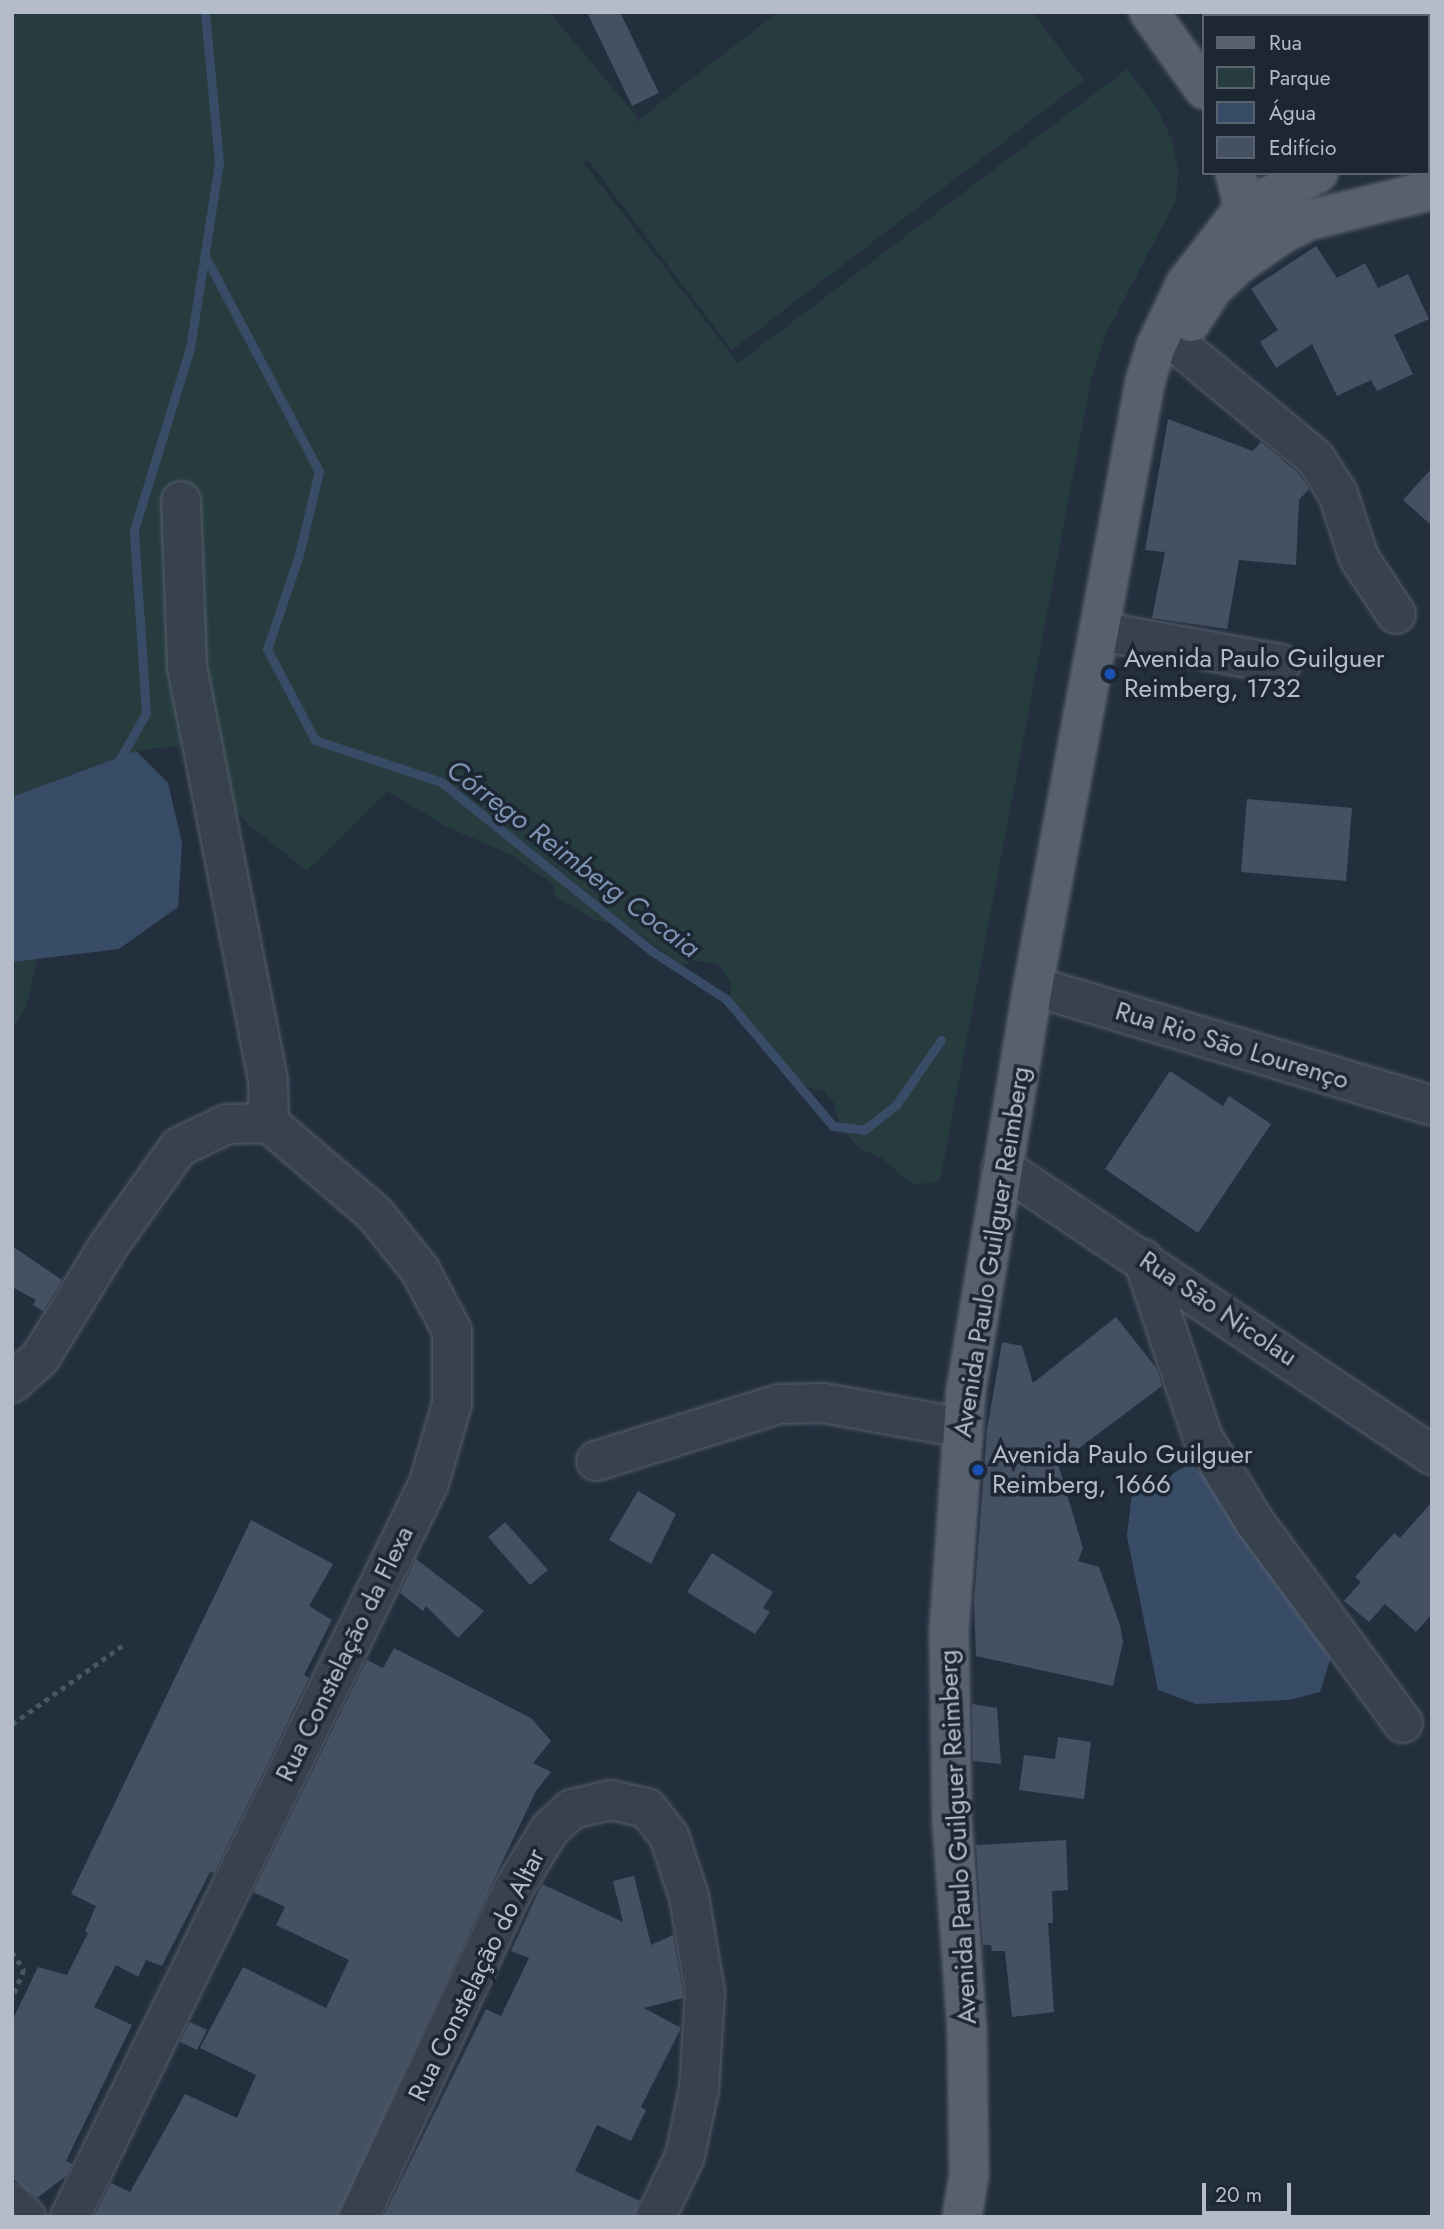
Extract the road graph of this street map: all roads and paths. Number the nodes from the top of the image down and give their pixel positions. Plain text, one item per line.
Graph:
1 (1149, 12) edge
2 (1166, 12) edge
3 (1202, 41) edge
4 (1202, 86) edge
5 (1306, 175) edge
6 (1319, 175) edge
7 (1237, 185) edge
8 (1432, 190) edge
9 (1296, 227) junction
10 (1176, 343) junction
11 (1145, 382) junction
12 (181, 501) dead end
13 (1396, 614) dead end
14 (1099, 631) junction
15 (1281, 664) dead end
16 (1033, 986) junction
17 (1432, 1106) edge
18 (269, 1123) junction
19 (1002, 1167) junction
20 (1143, 1259) junction
21 (12, 1382) edge
22 (964, 1428) junction
23 (1432, 1455) edge
24 (596, 1461) dead end
25 (123, 1645) dead end
26 (1404, 1723) dead end
27 (12, 1724) edge
28 (12, 1952) edge
29 (12, 2000) edge
30 (12, 2204) edge
31 (26, 2217) edge
32 (70, 2217) edge
33 (359, 2217) edge
34 (656, 2217) edge
35 (962, 2217) edge

1 - 4 main road
2 - 3 main road
5 - 7 main road, Avenida Paulo Guilguer Reimberg
6 - 9 main road
7 - 9 main road
7 - 11 main road, Avenida Paulo Guilguer Reimberg
8 - 9 main road, Avenida Paulo Guilguer Reimberg
9 - 10 main road, Avenida Paulo Guilguer Reimberg
10 - 11 main road, Avenida Paulo Guilguer Reimberg
10 - 13 street
11 - 14 main road, Avenida Paulo Guilguer Reimberg
12 - 18 street
14 - 15 street
14 - 16 main road, Avenida Paulo Guilguer Reimberg
16 - 17 street, Rua Rio São Lourenço
16 - 19 main road, Avenida Paulo Guilguer Reimberg
18 - 21 street
18 - 32 street, Rua Constelação da Flexa
19 - 20 street, Rua São Nicolau
19 - 22 main road, Avenida Paulo Guilguer Reimberg
20 - 23 street, Rua São Nicolau
20 - 26 street
22 - 24 street
22 - 35 main road, Avenida Paulo Guilguer Reimberg
25 - 27 path
28 - 29 path
30 - 31 street
33 - 34 street, Rua Constelação do Altar

